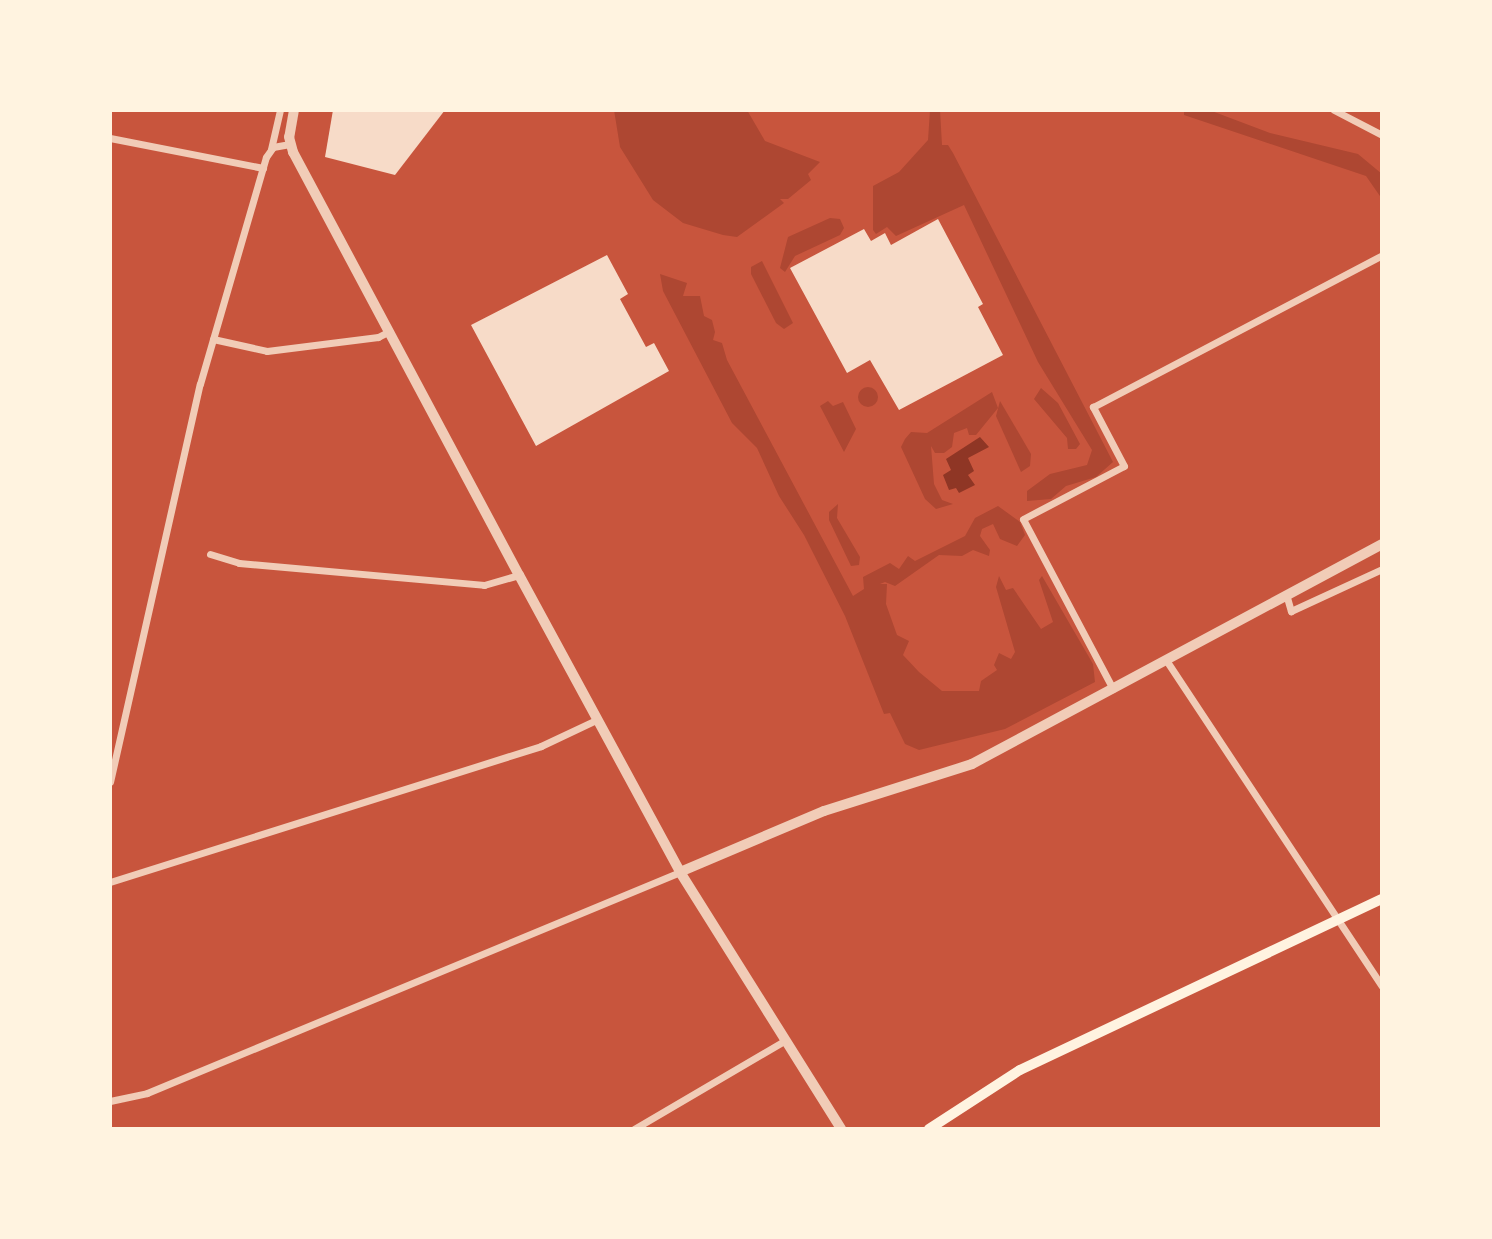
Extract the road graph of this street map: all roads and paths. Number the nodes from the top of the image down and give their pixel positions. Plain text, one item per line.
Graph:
1 (280, 110) edge
2 (294, 110) edge
3 (1334, 110) edge
4 (1382, 135) edge
5 (110, 138) edge
6 (290, 144) junction
7 (271, 149) junction
8 (263, 168) junction
9 (1382, 256) edge
10 (390, 331) junction
11 (214, 339) junction
12 (1382, 544) edge
13 (211, 554) dead end
14 (1382, 569) edge
15 (511, 575) junction
16 (1286, 594) junction
17 (1166, 660) junction
18 (1114, 688) junction
19 (597, 719) junction
20 (110, 782) edge
21 (680, 872) junction
22 (110, 882) edge
23 (1382, 899) edge
24 (1338, 919) junction
25 (1382, 986) edge
26 (784, 1041) junction
27 (110, 1101) edge
28 (634, 1129) edge
29 (841, 1129) edge
30 (929, 1129) edge

1 - 7 street
2 - 6 street
3 - 4 street
5 - 8 street
6 - 7 street
6 - 10 street
7 - 8 street
8 - 11 street
9 - 18 street
10 - 11 street
10 - 15 street
11 - 20 street
12 - 16 street
13 - 15 street
14 - 16 street
15 - 19 street
16 - 17 street
17 - 18 street
17 - 24 street
18 - 21 street
19 - 21 street
19 - 22 street
21 - 26 street
21 - 27 street
23 - 24 main road
24 - 25 street
24 - 30 main road
26 - 28 street
26 - 29 street

